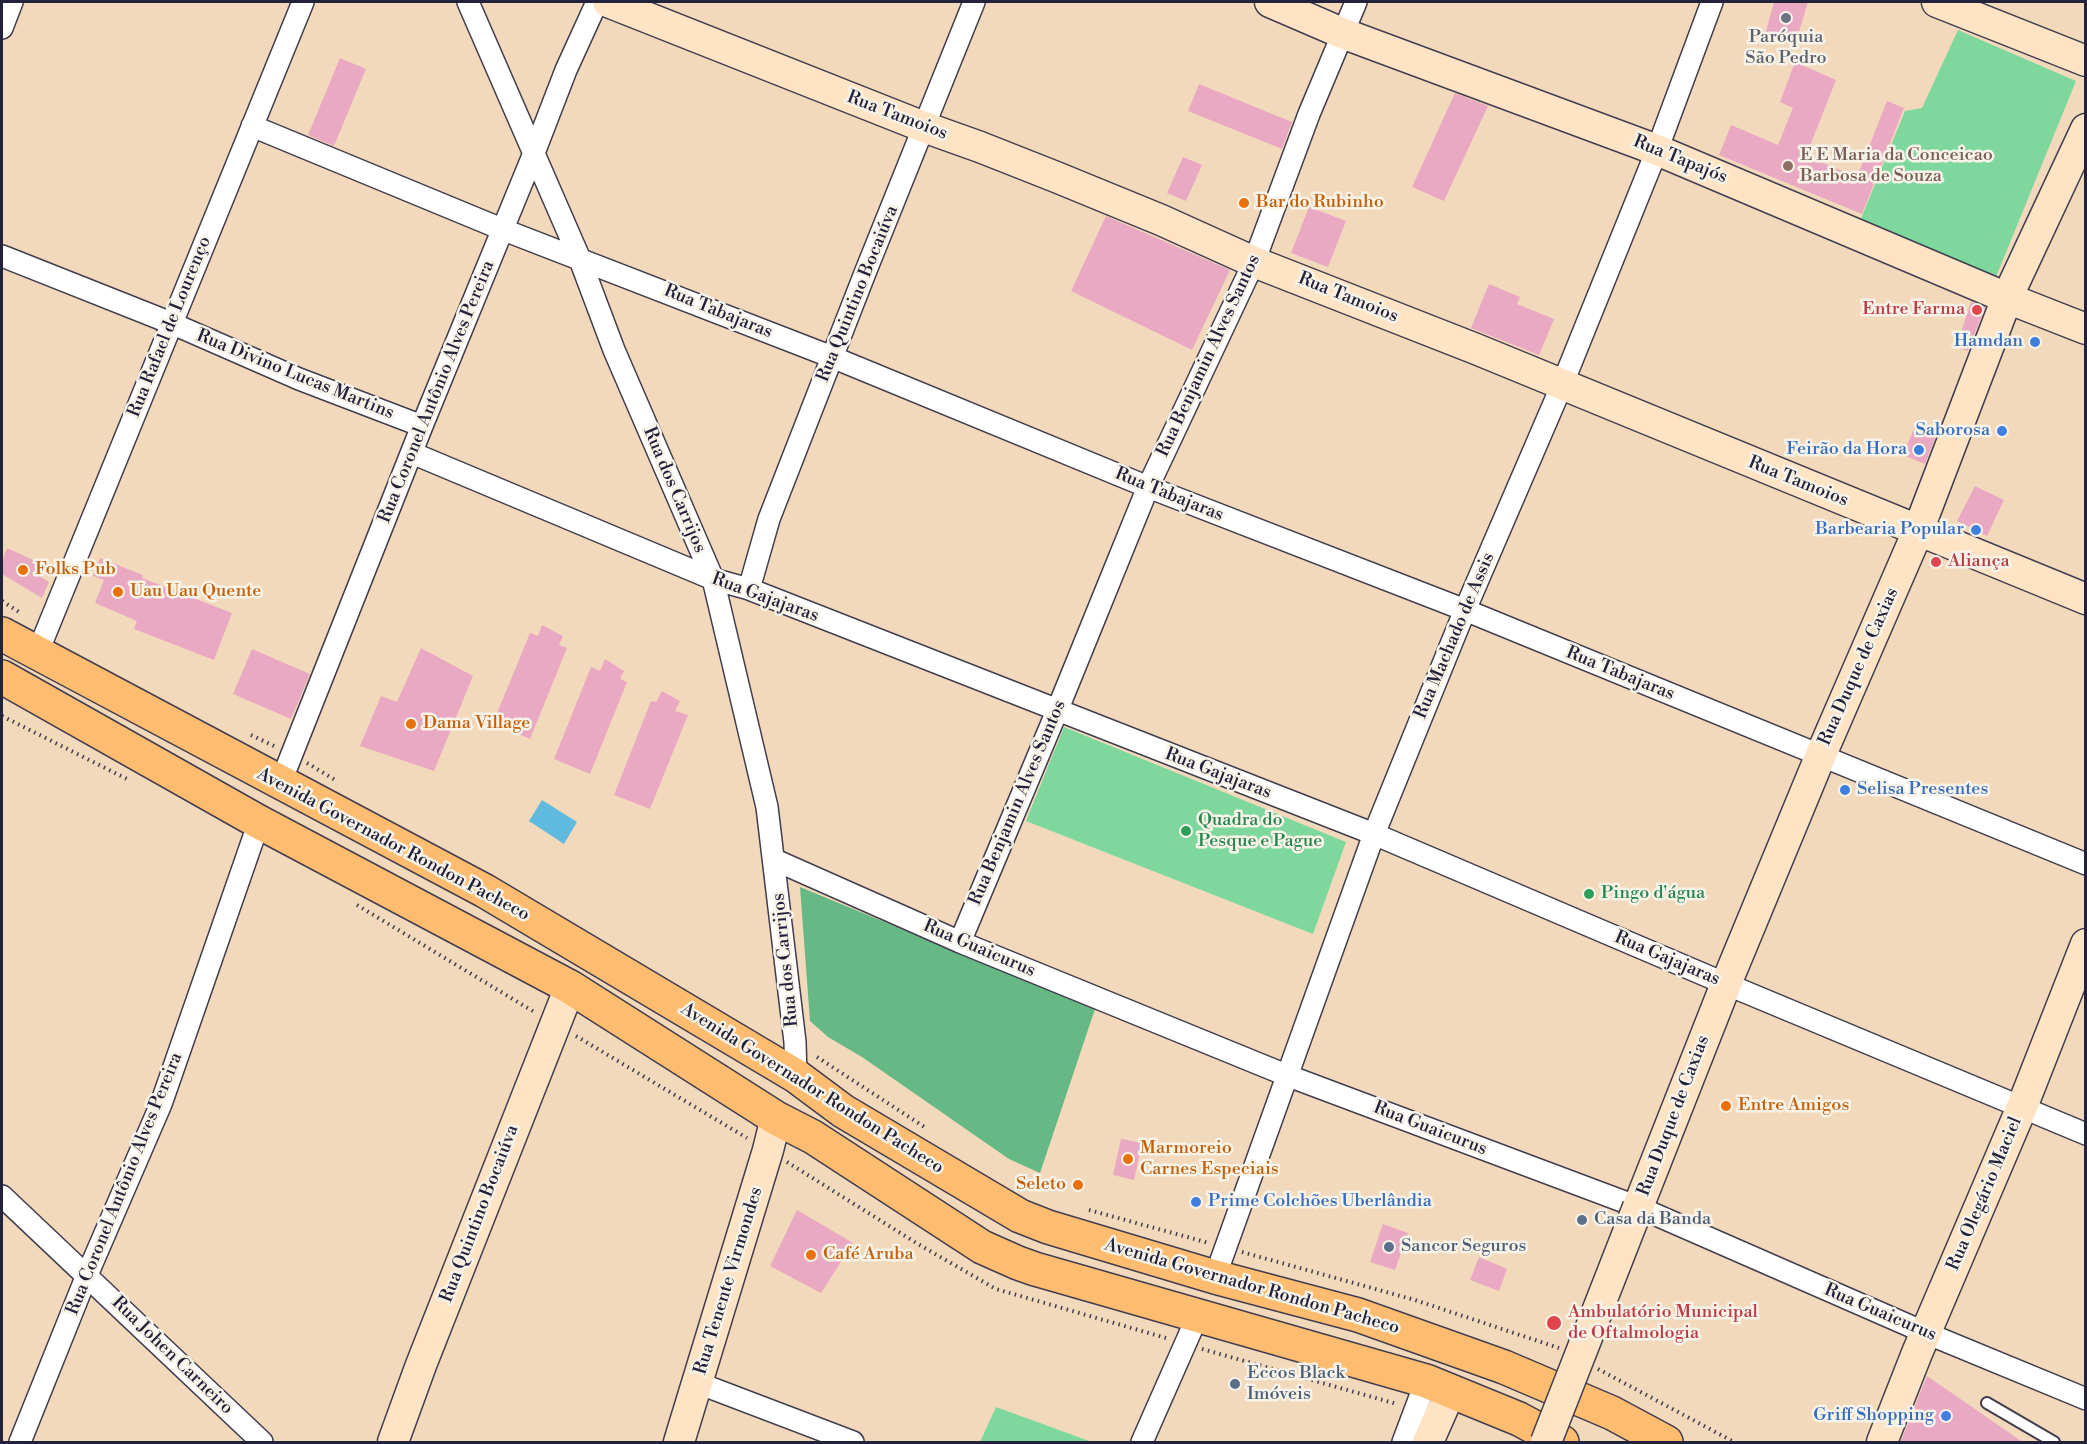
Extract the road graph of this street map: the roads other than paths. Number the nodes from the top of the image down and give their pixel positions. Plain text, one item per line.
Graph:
1 (12, 2) edge
2 (303, 2) edge
3 (468, 2) edge
4 (597, 2) edge
5 (608, 2) edge
6 (974, 2) edge
7 (1270, 2) edge
8 (1356, 2) edge
9 (1712, 2) edge
10 (1937, 2) edge
11 (2, 28) edge
12 (1342, 33) junction
13 (2085, 61) edge
14 (252, 126) junction
15 (924, 128) junction
16 (2085, 129) edge
17 (1657, 150) junction
18 (534, 153) junction
19 (504, 230) junction
20 (2, 256) edge
21 (579, 257) junction
22 (1254, 262) junction
23 (2007, 298) junction
24 (171, 323) junction
25 (2085, 329) edge
26 (832, 357) junction
27 (1562, 385) junction
28 (422, 426) junction
29 (412, 453) junction
30 (1148, 487) junction
31 (1918, 531) junction
32 (713, 579) junction
33 (749, 589) junction
34 (2085, 599) edge
35 (1466, 610) junction
36 (2, 634) edge
37 (42, 641) junction
38 (2, 677) edge
39 (1058, 711) junction
40 (1820, 757) junction
41 (280, 784) junction
42 (259, 822) junction
43 (1374, 834) junction
44 (775, 860) junction
45 (2085, 864) edge
46 (960, 942) junction
47 (2085, 944) edge
48 (1726, 984) junction
49 (570, 987) junction
50 (1286, 1075) junction
51 (796, 1076) junction
52 (2022, 1107) junction
53 (776, 1118) junction
54 (2085, 1134) edge
55 (2, 1196) edge
56 (1638, 1208) junction
57 (1220, 1262) junction
58 (87, 1275) junction
59 (1198, 1315) junction
60 (1921, 1343) junction
61 (698, 1383) junction
62 (1438, 1385) junction
63 (2085, 1399) edge
64 (1987, 1403) dead end
65 (20, 1443) edge
66 (262, 1443) edge
67 (393, 1443) edge
68 (679, 1443) edge
69 (853, 1443) edge
70 (1142, 1443) edge
71 (1403, 1443) edge
72 (1428, 1443) edge
73 (1546, 1443) edge
74 (1562, 1443) edge
75 (1666, 1443) edge
76 (1882, 1443) edge
77 (2054, 1443) edge

1 - 11 street
2 - 14 street, Rua Rafael de Lourenço
3 - 18 street, Rua dos Carrijos
4 - 18 street, Rua Coronel Antônio Alves Pereira
5 - 15 street, Rua Tamoios
6 - 15 street, Rua Quintino Bocaiúva
7 - 12 street, Rua Tapajós
8 - 12 street, Rua Benjamin Alves Santos
9 - 17 street, Rua Machado de Assis
10 - 13 street
12 - 17 street, Rua Tapajós
12 - 22 street, Rua Benjamin Alves Santos
14 - 19 street, Rua Tabajaras
14 - 24 street, Rua Rafael de Lourenço
15 - 22 street, Rua Tamoios
15 - 26 street, Rua Quintino Bocaiúva
16 - 23 street, Rua Duque de Caxias
17 - 23 street, Rua Tapajós
17 - 27 street, Rua Machado de Assis
18 - 19 street, Rua Coronel Antônio Alves Pereira
18 - 21 street, Rua dos Carrijos
19 - 21 street, Rua Tabajaras
19 - 28 street, Rua Coronel Antônio Alves Pereira
20 - 24 street, Rua Divino Lucas Martins
21 - 26 street, Rua Tabajaras
21 - 32 street, Rua dos Carrijos
22 - 27 street, Rua Tamoios
22 - 30 street, Rua Benjamin Alves Santos
23 - 25 street, Rua Tapajós
23 - 31 street, Rua Duque de Caxias
24 - 28 street, Rua Divino Lucas Martins
24 - 37 street, Rua Rafael de Lourenço
26 - 30 street, Rua Tabajaras
26 - 33 street, Rua Quintino Bocaiúva
27 - 31 street, Rua Tamoios
27 - 35 street, Rua Machado de Assis
28 - 29 street, Rua Coronel Antônio Alves Pereira
29 - 32 street, Rua Gajajaras
29 - 41 street, Rua Coronel Antônio Alves Pereira
30 - 35 street, Rua Tabajaras
30 - 39 street, Rua Benjamin Alves Santos
31 - 34 street, Rua Tamoios
31 - 40 street, Rua Duque de Caxias
32 - 33 street, Rua Gajajaras
32 - 44 street, Rua dos Carrijos
33 - 39 street, Rua Gajajaras
35 - 40 street, Rua Tabajaras
35 - 43 street, Rua Machado de Assis
36 - 37 main road, Avenida Governador Rondon Pacheco
37 - 41 main road, Avenida Governador Rondon Pacheco
38 - 42 main road
39 - 43 street, Rua Gajajaras
39 - 46 street, Rua Benjamin Alves Santos
40 - 45 street, Rua Tabajaras
40 - 48 street, Rua Duque de Caxias
41 - 51 main road, Avenida Governador Rondon Pacheco
42 - 49 main road
42 - 58 street, Rua Coronel Antônio Alves Pereira
43 - 48 street, Rua Gajajaras
43 - 50 street, Rua Machado de Assis
44 - 46 street, Rua Guaicurus
44 - 51 street, Rua dos Carrijos
46 - 50 street, Rua Guaicurus
47 - 52 street, Rua Olegário Maciel
48 - 52 street, Rua Gajajaras
48 - 56 street, Rua Duque de Caxias
49 - 53 main road
49 - 67 street, Rua Quintino Bocaiúva
50 - 56 street, Rua Guaicurus
50 - 57 street, Rua Machado de Assis
51 - 57 main road, Avenida Governador Rondon Pacheco
52 - 54 street, Rua Gajajaras
52 - 60 street, Rua Olegário Maciel
53 - 59 main road
53 - 61 street, Rua Tenente Virmondes
55 - 58 street, Rua Johen Carneiro
56 - 60 street, Rua Guaicurus
56 - 73 street, Rua Duque de Caxias, bridge
57 - 75 main road, Avenida Governador Rondon Pacheco
58 - 65 street, Rua Coronel Antônio Alves Pereira
58 - 66 street, Rua Johen Carneiro
59 - 62 main road
59 - 70 street
60 - 63 street, Rua Guaicurus
60 - 76 street, Rua Olegário Maciel
61 - 68 street, Rua Tenente Virmondes
61 - 69 street
62 - 71 street
62 - 72 street
62 - 74 main road
64 - 77 lane

